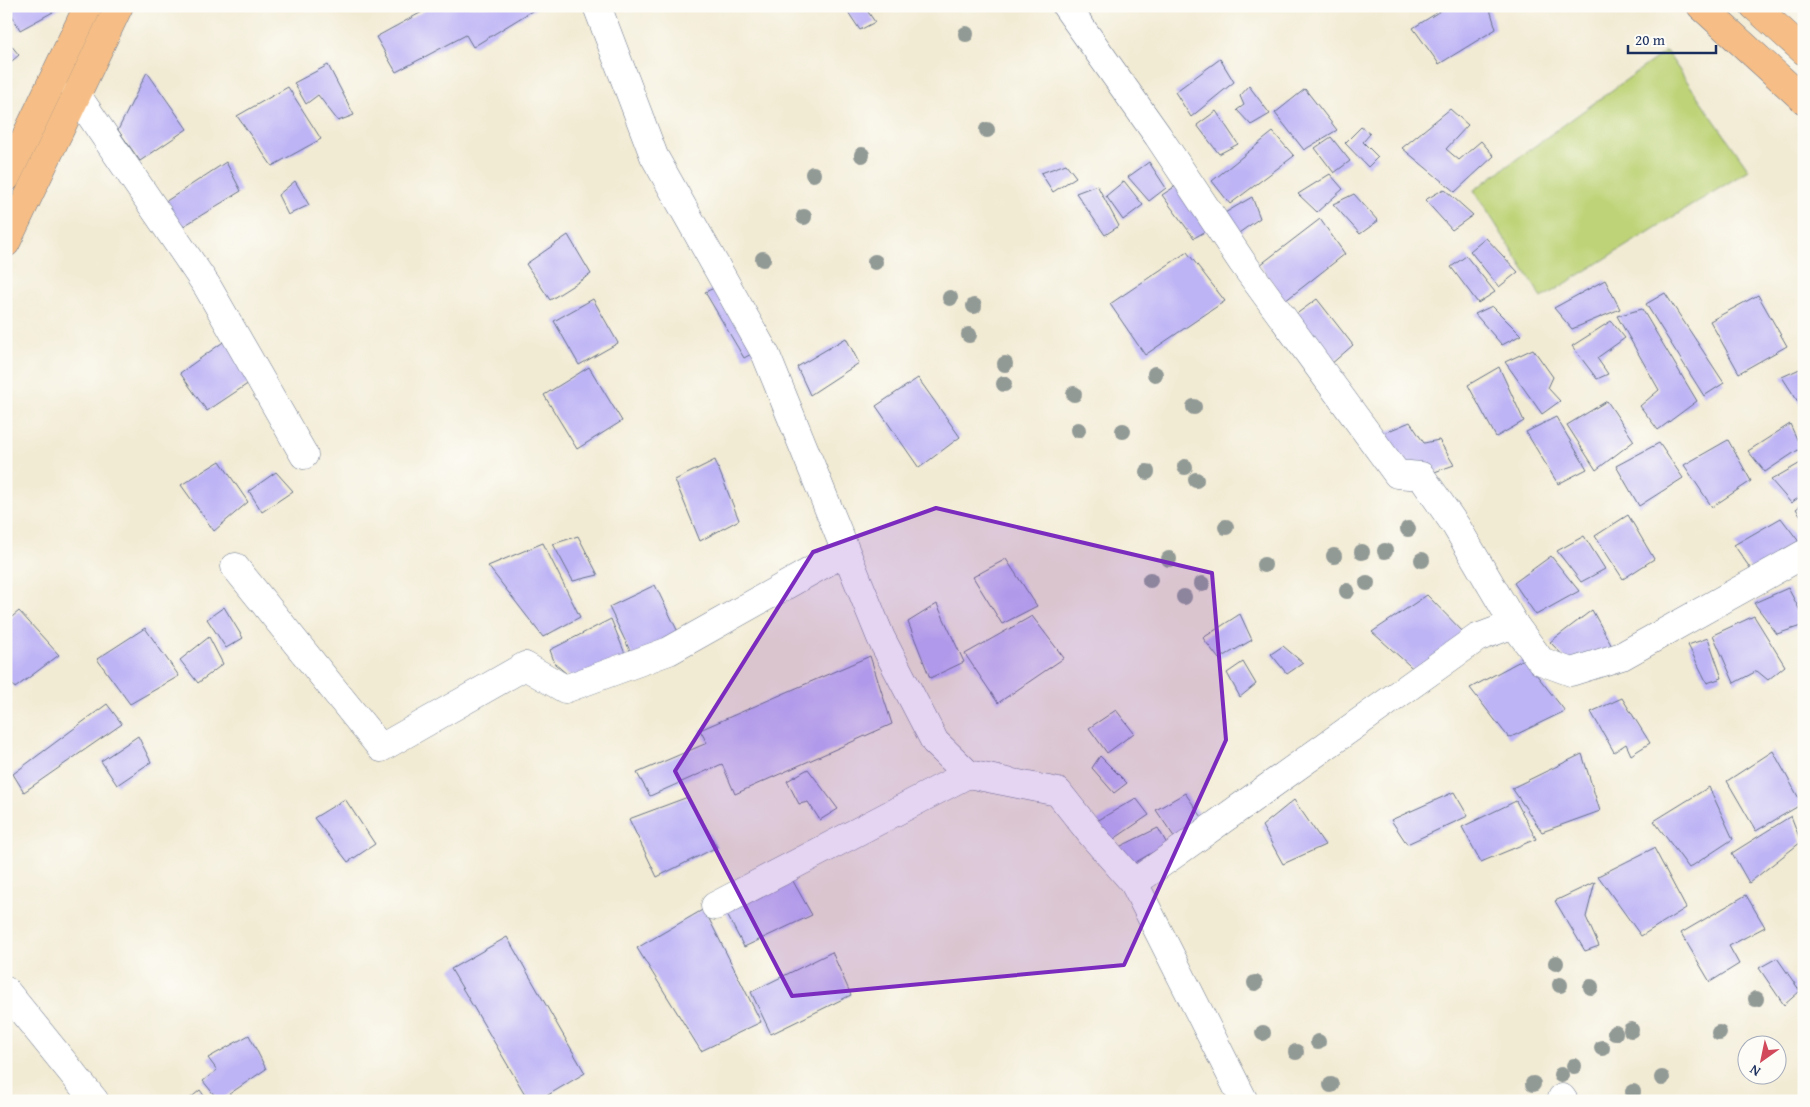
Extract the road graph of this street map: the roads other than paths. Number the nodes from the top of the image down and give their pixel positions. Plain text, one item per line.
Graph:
1 (88, 6) edge
2 (119, 6) edge
3 (597, 6) edge
4 (1066, 6) edge
5 (1701, 6) edge
6 (1754, 6) edge
7 (1804, 51) edge
8 (76, 94) junction
9 (1804, 100) edge
10 (6, 178) edge
11 (6, 243) edge
12 (304, 455) dead end
13 (845, 552) junction
14 (1804, 554) edge
15 (235, 567) dead end
16 (1514, 624) junction
17 (968, 774) junction
18 (1134, 883) junction
19 (714, 906) dead end
20 (6, 991) edge
21 (95, 1101) edge
22 (1244, 1101) edge

1 - 10 main road
2 - 8 main road
3 - 13 street
4 - 16 street
5 - 9 main road
6 - 7 main road
8 - 11 main road
8 - 12 street
13 - 15 street
13 - 17 street
14 - 16 street
16 - 18 street
17 - 18 street
17 - 19 street
18 - 22 street
20 - 21 street

